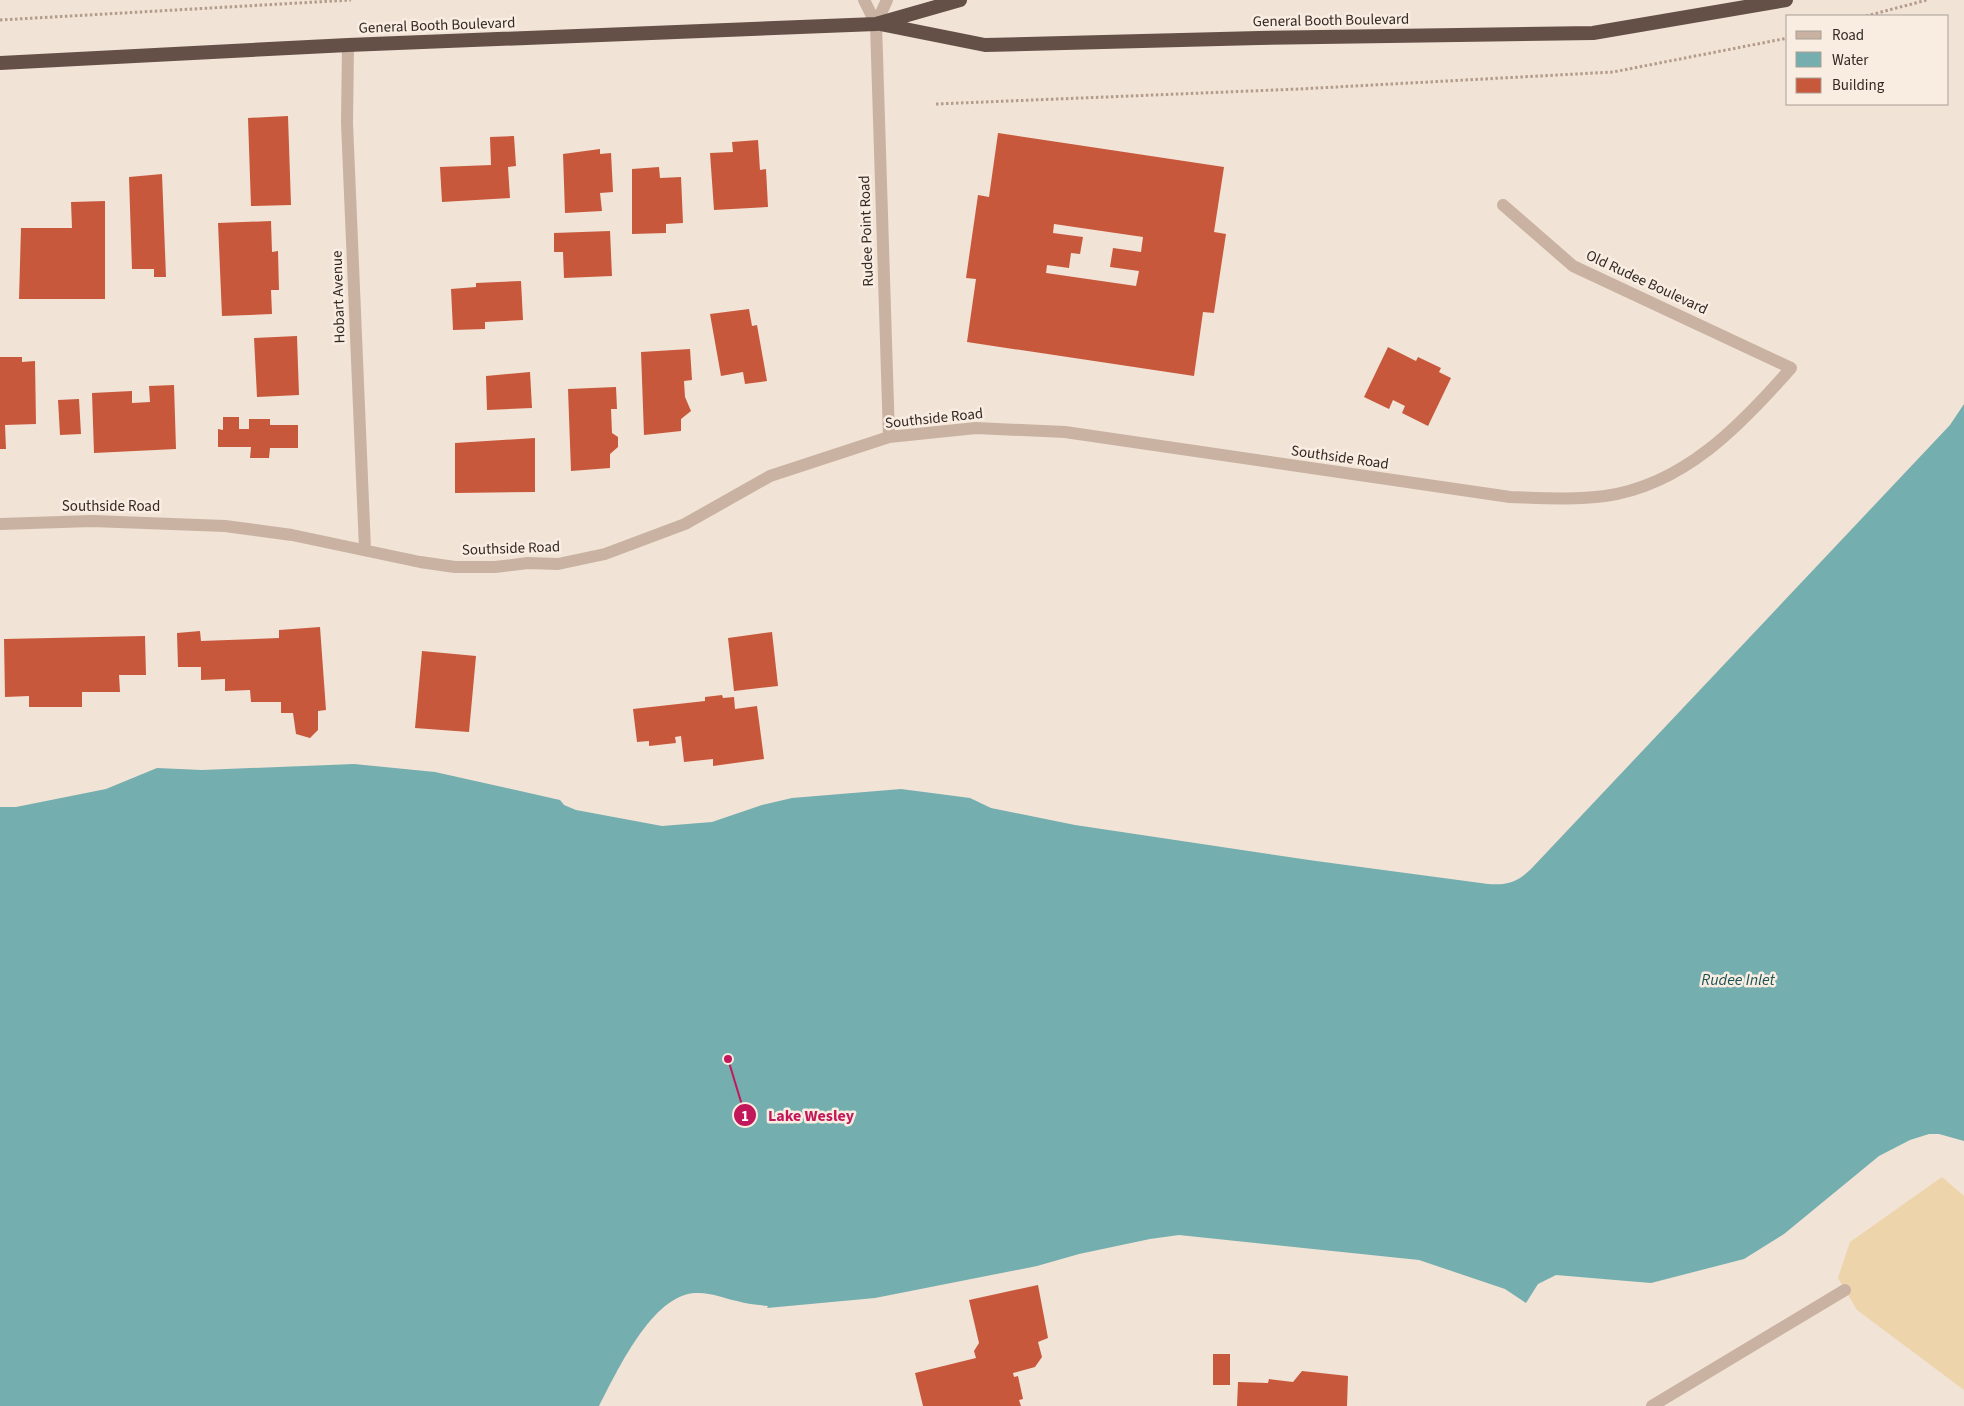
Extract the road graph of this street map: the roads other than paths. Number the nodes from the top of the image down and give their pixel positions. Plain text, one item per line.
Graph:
1 (864, 0) edge
2 (887, 0) edge
3 (960, 0) edge
4 (1786, 0) edge
5 (876, 24) junction
6 (348, 45) junction
7 (0, 63) edge
8 (1503, 205) dead end
9 (1791, 368) joint
10 (889, 438) junction
11 (0, 524) edge
12 (365, 549) junction
13 (1845, 1290) dead end
14 (1652, 1406) edge

1 - 5 street
2 - 5 street
3 - 5 highway, General Booth Boulevard
4 - 5 highway, General Booth Boulevard
5 - 6 highway, General Booth Boulevard
5 - 10 street, Rudee Point Road
6 - 7 highway, General Booth Boulevard
6 - 12 street, Hobart Avenue
8 - 9 street, Old Rudee Boulevard
9 - 10 street, Southside Road
10 - 12 street, Southside Road
11 - 12 street, Southside Road
13 - 14 street

